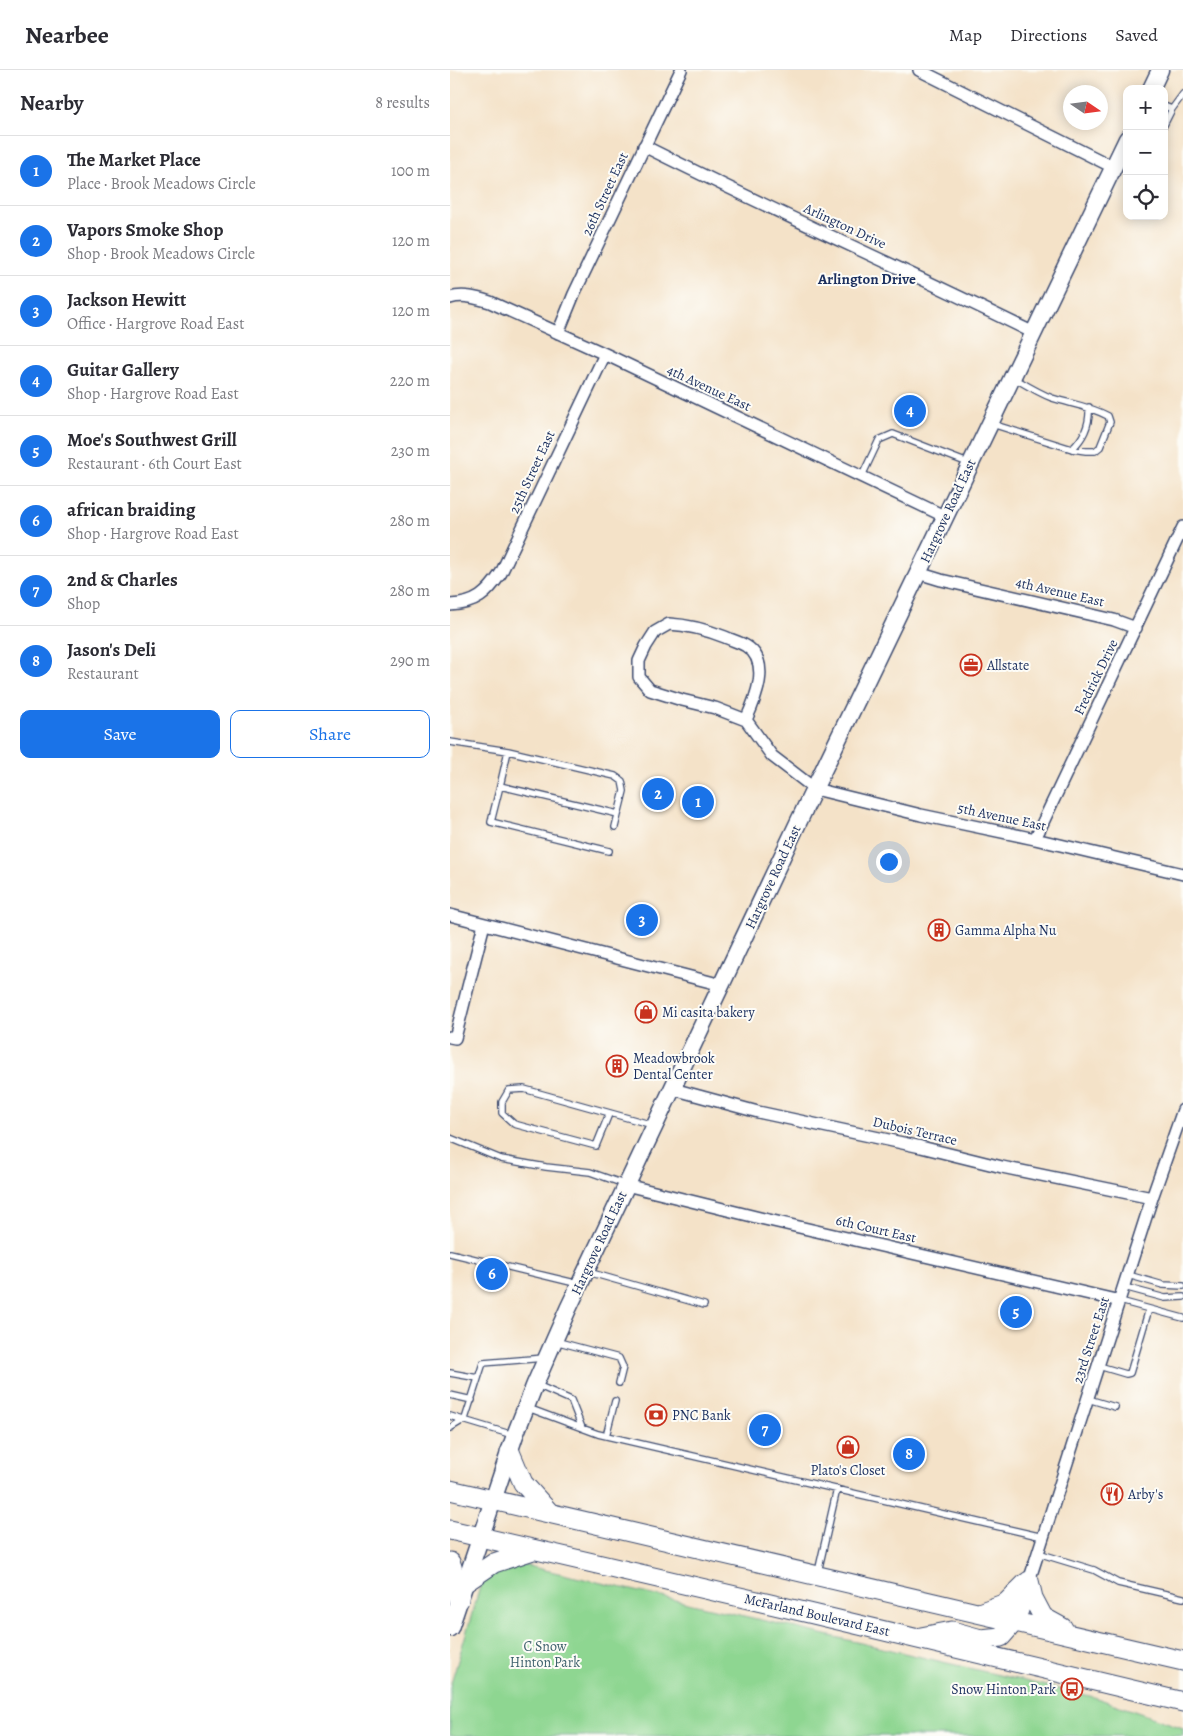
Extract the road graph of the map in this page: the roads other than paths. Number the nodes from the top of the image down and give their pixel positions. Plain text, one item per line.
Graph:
1 (681, 70) edge
2 (919, 70) edge
3 (1160, 70) edge
4 (1153, 85) edge
5 (1183, 94) edge
6 (1168, 108) edge
7 (1172, 109) junction
8 (1168, 117) edge
9 (644, 146) junction
10 (1123, 147) edge
11 (1113, 167) junction
12 (453, 297) edge
13 (558, 333) junction
14 (1034, 333) junction
15 (605, 354) junction
16 (1012, 377) junction
17 (1089, 407) junction
18 (990, 423) junction
19 (1072, 449) junction
20 (970, 464) junction
21 (862, 476) junction
22 (946, 516) junction
23 (1183, 527) edge
24 (918, 573) junction
25 (450, 605) edge
26 (1136, 628) junction
27 (746, 720) junction
28 (450, 742) edge
29 (508, 751) junction
30 (500, 786) junction
31 (815, 788) junction
32 (618, 814) junction
33 (615, 826) dead end
34 (1035, 839) junction
35 (609, 851) dead end
36 (1183, 874) edge
37 (450, 915) edge
38 (484, 924) junction
39 (722, 985) junction
40 (450, 1037) edge
41 (673, 1090) junction
42 (1183, 1110) edge
43 (609, 1114) junction
44 (655, 1126) junction
45 (450, 1138) edge
46 (626, 1185) junction
47 (1152, 1198) junction
48 (450, 1253) edge
49 (1128, 1275) junction
50 (583, 1278) junction
51 (1183, 1286) edge
52 (1124, 1287) junction
53 (1183, 1297) edge
54 (1120, 1301) junction
55 (704, 1305) dead end
56 (1149, 1309) junction
57 (1183, 1318) edge
58 (554, 1341) junction
59 (546, 1358) junction
60 (1099, 1366) junction
61 (450, 1373) edge
62 (478, 1378) junction
63 (619, 1383) dead end
64 (534, 1384) junction
65 (450, 1395) edge
66 (1088, 1399) junction
67 (472, 1400) junction
68 (615, 1401) dead end
69 (526, 1407) junction
70 (1115, 1407) dead end
71 (450, 1416) edge
72 (466, 1420) junction
73 (450, 1428) edge
74 (582, 1428) junction
75 (606, 1436) junction
76 (512, 1444) junction
77 (837, 1489) junction
78 (450, 1490) edge
79 (494, 1500) junction
80 (550, 1513) junction
81 (450, 1530) edge
82 (481, 1537) junction
83 (1043, 1537) junction
84 (533, 1550) junction
85 (1038, 1553) junction
86 (450, 1562) edge
87 (817, 1575) junction
88 (1029, 1581) junction
89 (466, 1582) junction
90 (1183, 1598) edge
91 (459, 1600) junction
92 (979, 1613) junction
93 (1016, 1621) junction
94 (450, 1628) edge
95 (1080, 1636) junction
96 (913, 1638) junction
97 (1183, 1661) edge
98 (1183, 1702) edge

1 - 9 street, 26th Street East
2 - 11 street
3 - 4 main road
5 - 7 lane
6 - 7 lane
7 - 8 lane
9 - 13 street, 26th Street East
9 - 14 street, Arlington Drive
10 - 11 main road, Hargrove Road East
11 - 14 main road, Hargrove Road East
12 - 13 street, 4th Avenue East
13 - 15 street, 4th Avenue East
14 - 16 main road, Hargrove Road East
15 - 21 street, 4th Avenue East
15 - 25 street, 25th Street East
16 - 17 lane
16 - 18 main road, Hargrove Road East
17 - 19 lane
17 - 19 lane
18 - 19 lane
18 - 20 main road, Hargrove Road East
20 - 21 lane
20 - 22 main road, Hargrove Road East
21 - 22 street, 4th Avenue East
22 - 24 main road, Hargrove Road East
23 - 26 street, Fredrick Drive
24 - 26 street, 4th Avenue East
24 - 31 main road, Hargrove Road East
26 - 34 street, Fredrick Drive
27 - 27 street
27 - 31 street
28 - 29 lane
29 - 30 lane
29 - 32 lane
30 - 32 lane
30 - 35 lane
31 - 34 street, 5th Avenue East
31 - 39 main road, Hargrove Road East
32 - 33 lane
34 - 36 street, 5th Avenue East
37 - 38 street
38 - 39 street
38 - 40 street
39 - 41 main road, Hargrove Road East
41 - 44 main road, Hargrove Road East
41 - 47 street, Dubois Terrace
42 - 47 street, 23rd Street East
43 - 43 lane
43 - 44 lane
44 - 46 main road, Hargrove Road East
45 - 46 lane
46 - 50 main road, Hargrove Road East
46 - 54 street, 6th Court East
47 - 49 street, 23rd Street East
48 - 50 lane
49 - 51 lane
49 - 52 street, 23rd Street East
50 - 55 lane
50 - 58 main road, Hargrove Road East
52 - 53 lane
52 - 54 street, 23rd Street East
54 - 56 lane
54 - 60 street, 23rd Street East
56 - 57 lane
56 - 60 lane
58 - 59 main road, Hargrove Road East
58 - 63 lane
59 - 62 lane
59 - 64 main road, Hargrove Road East
60 - 66 street, 23rd Street East
61 - 62 lane
62 - 67 lane
64 - 69 main road, Hargrove Road East
64 - 74 lane
65 - 67 lane
66 - 70 lane
66 - 83 street, 23rd Street East
67 - 72 lane
68 - 75 lane
69 - 74 lane
69 - 76 main road, Hargrove Road East
71 - 72 lane
72 - 73 lane
72 - 76 lane
74 - 75 lane
75 - 77 lane
76 - 79 main road, Hargrove Road East
76 - 80 highway
77 - 83 lane
77 - 87 lane
78 - 79 highway
79 - 80 highway
79 - 82 main road, Hargrove Road East
80 - 87 highway
81 - 82 highway, McFarland Boulevard East
82 - 84 highway, McFarland Boulevard East
82 - 89 main road, Hargrove Road East
83 - 85 street, 23rd Street East
84 - 89 highway
84 - 96 highway, McFarland Boulevard East
85 - 88 street, 23rd Street East
85 - 90 lane
86 - 91 highway
87 - 92 highway
88 - 92 highway
88 - 93 highway
88 - 95 highway
89 - 91 main road, Hargrove Road East
91 - 94 main road, Hargrove Road East
92 - 93 highway
93 - 95 highway
93 - 96 highway
95 - 97 highway
96 - 98 highway, McFarland Boulevard East

